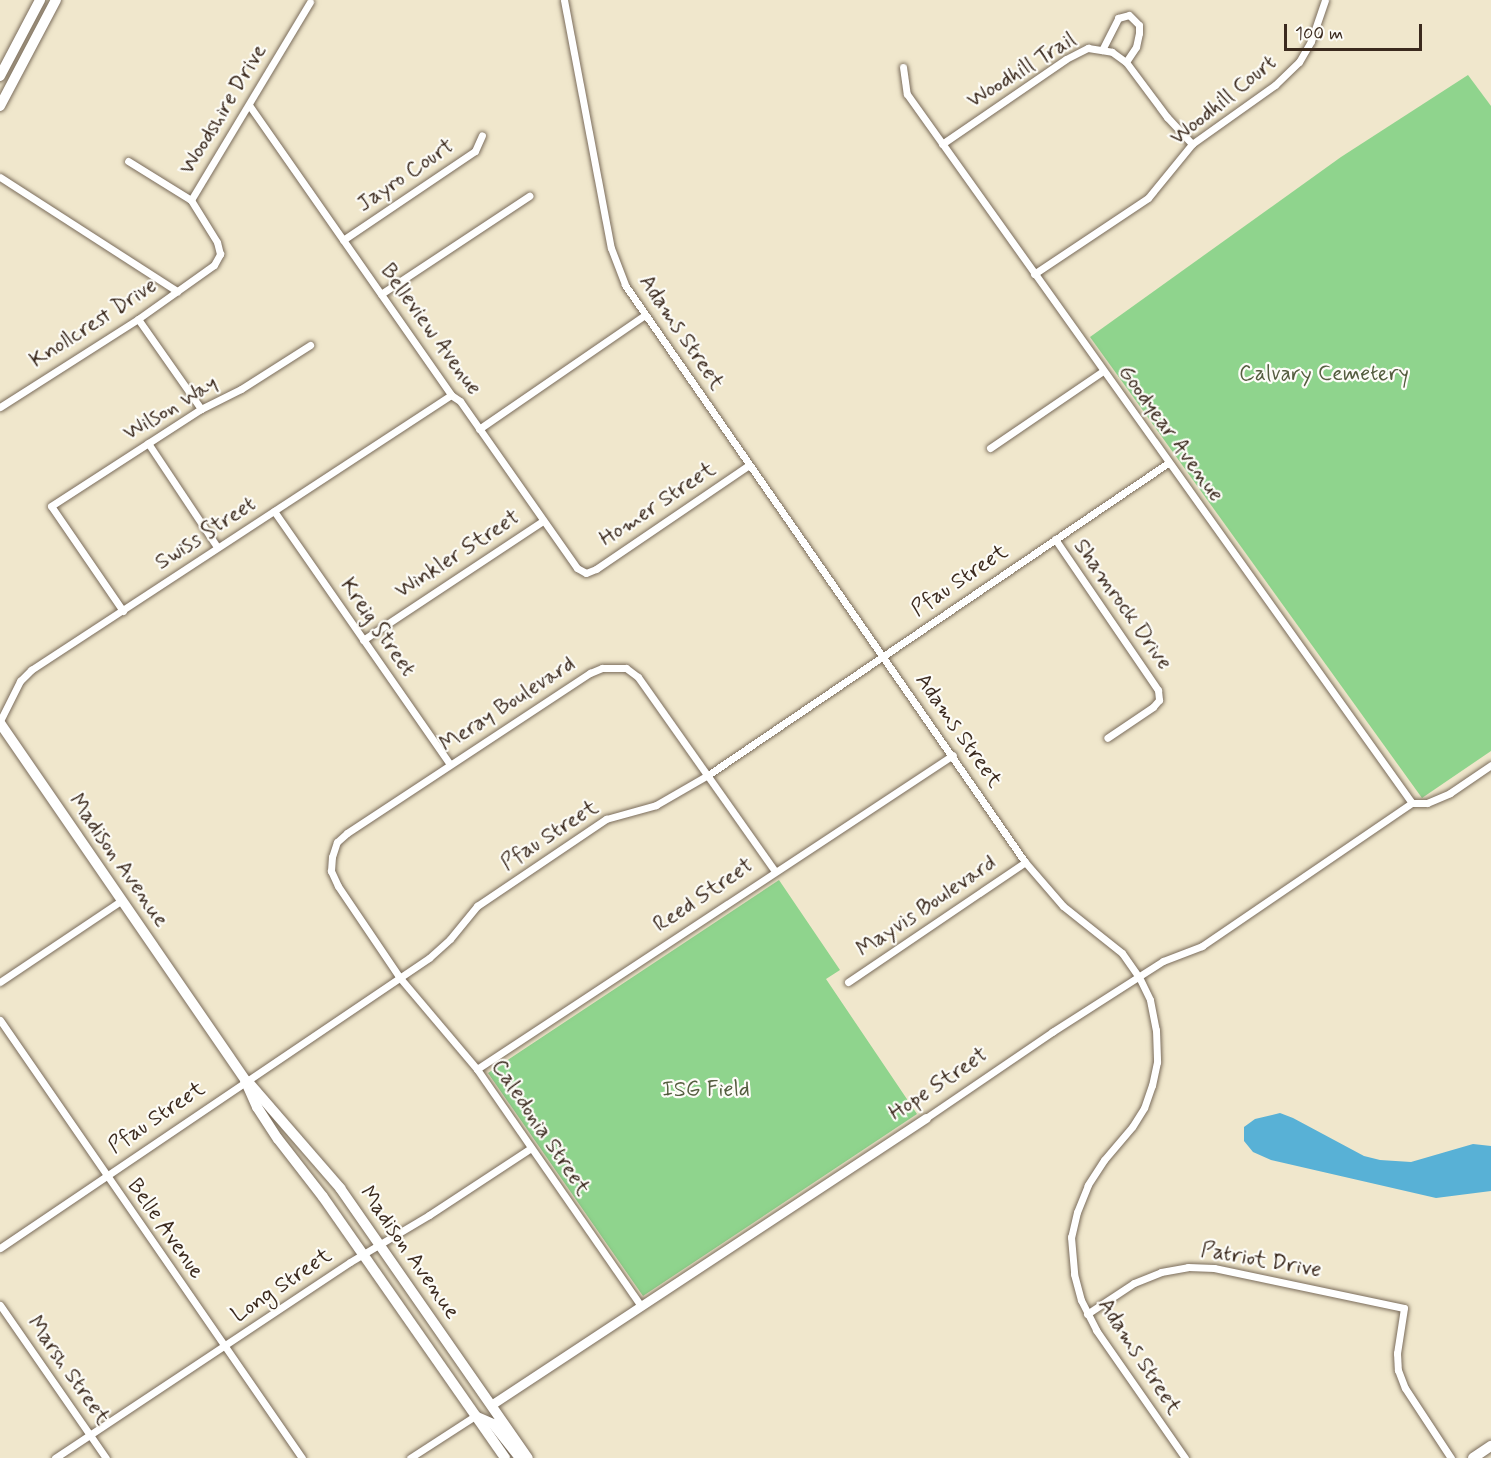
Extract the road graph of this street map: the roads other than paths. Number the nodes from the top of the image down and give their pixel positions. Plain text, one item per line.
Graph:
1 (40, 0) edge
2 (56, 0) edge
3 (564, 0) edge
4 (1325, 0) edge
5 (310, 2) dead end
6 (1102, 50) junction
7 (1126, 62) junction
8 (903, 67) dead end
9 (0, 75) edge
10 (249, 105) junction
11 (0, 106) edge
12 (482, 135) dead end
13 (942, 144) junction
14 (1192, 144) junction
15 (128, 161) dead end
16 (0, 177) edge
17 (529, 196) dead end
18 (191, 200) junction
19 (343, 240) junction
20 (1034, 274) junction
21 (177, 291) junction
22 (381, 294) junction
23 (645, 315) junction
24 (138, 319) junction
25 (310, 345) dead end
26 (1103, 371) junction
27 (451, 395) junction
28 (0, 407) edge
29 (201, 409) junction
30 (479, 429) junction
31 (148, 443) junction
32 (990, 448) dead end
33 (1168, 463) junction
34 (749, 465) junction
35 (274, 511) junction
36 (543, 521) junction
37 (1055, 540) junction
38 (218, 547) junction
39 (586, 573) joint
40 (123, 611) junction
41 (363, 639) junction
42 (883, 655) junction
43 (0, 722) edge
44 (1107, 738) dead end
45 (953, 755) junction
46 (450, 764) junction
47 (1491, 765) edge
48 (708, 775) junction
49 (1412, 803) junction
50 (1025, 862) junction
51 (774, 870) junction
52 (122, 900) junction
53 (1139, 977) junction
54 (400, 978) junction
55 (0, 982) edge
56 (848, 982) dead end
57 (0, 1020) edge
58 (477, 1069) junction
59 (245, 1080) junction
60 (926, 1118) joint
61 (531, 1148) junction
62 (105, 1175) junction
63 (379, 1245) junction
64 (0, 1248) edge
65 (363, 1255) junction
66 (0, 1305) edge
67 (640, 1306) junction
68 (1087, 1314) junction
69 (224, 1346) junction
70 (491, 1405) junction
71 (475, 1416) junction
72 (90, 1434) junction
73 (1491, 1446) edge
74 (55, 1458) edge
75 (106, 1458) edge
76 (302, 1458) edge
77 (410, 1458) edge
78 (505, 1458) edge
79 (520, 1458) edge
80 (528, 1458) edge
81 (1185, 1458) edge
82 (1451, 1458) edge
83 (1473, 1458) edge

1 - 9 main road
2 - 11 main road
3 - 23 street, Adams Street
4 - 14 street, Woodhill Court
5 - 10 street, Woodshire Drive
6 - 7 street, Woodhill Trail
6 - 7 street
6 - 13 street, Woodhill Trail
7 - 14 street, Woodhill Trail
8 - 13 street, Goodyear Avenue
10 - 18 street, Woodshire Drive
10 - 19 street, Belleview Avenue
12 - 19 street, Jayro Court
13 - 20 street, Goodyear Avenue
14 - 20 street, Woodhill Court
15 - 18 street
16 - 21 street
17 - 22 street
18 - 21 street, Woodshire Drive
19 - 22 street, Belleview Avenue
20 - 26 street, Goodyear Avenue
21 - 24 street, Knollcrest Drive
22 - 27 street, Belleview Avenue
23 - 30 street
23 - 34 street, Adams Street
24 - 28 street, Knollcrest Drive
24 - 29 street
25 - 29 street, Wilson Way
26 - 32 street
26 - 33 street, Goodyear Avenue
27 - 30 street, Belleview Avenue
27 - 35 street, Swiss Street
29 - 31 street, Wilson Way
30 - 36 street, Belleview Avenue
31 - 38 street
31 - 40 street, Wilson Way
33 - 37 street, Pfau Street
33 - 49 street, Goodyear Avenue
34 - 39 street, Homer Street
34 - 42 street, Adams Street
35 - 38 street, Swiss Street
35 - 41 street, Kreig Street
36 - 39 street, Belleview Avenue
36 - 41 street, Winkler Street
37 - 42 street, Pfau Street
37 - 44 street, Shamrock Drive
38 - 40 street, Swiss Street
40 - 43 street, Swiss Street
41 - 46 street, Kreig Street
42 - 45 street, Adams Street
42 - 48 street, Pfau Street
43 - 52 main road, Madison Avenue
45 - 50 street, Adams Street
45 - 51 street, Reed Street
46 - 48 street, Meray Boulevard
46 - 54 street, Meray Boulevard
47 - 49 street
48 - 51 street, Meray Boulevard
48 - 54 street, Pfau Street
49 - 53 street, Hope Street
50 - 53 street, Adams Street
50 - 56 street, Mayvis Boulevard
51 - 58 street, Reed Street
52 - 55 street
52 - 59 main road, Madison Avenue
53 - 60 street, Hope Street
53 - 68 street, Adams Street
54 - 58 street, Caledonia Street
54 - 59 street, Pfau Street
57 - 62 street, Belle Avenue
58 - 61 street, Caledonia Street
59 - 62 street, Pfau Street
59 - 63 main road, Madison Avenue
59 - 65 main road, Madison Avenue
60 - 67 street, Hope Street
61 - 63 street, Long Street
61 - 67 street, Caledonia Street
62 - 64 street, Pfau Street
62 - 69 street, Belle Avenue
63 - 65 street, Long Street
63 - 70 main road, Madison Avenue
65 - 69 street, Long Street
65 - 71 main road, Madison Avenue
66 - 72 street, Marsh Street
67 - 70 street, Hope Street
68 - 81 street, Adams Street
68 - 82 street, Patriot Drive
69 - 72 street, Long Street
69 - 76 street, Belle Avenue
70 - 80 main road, Madison Avenue
71 - 77 street
71 - 78 main road, Madison Avenue
71 - 79 main road
72 - 74 street, Long Street
72 - 75 street, Marsh Street
73 - 83 main road

